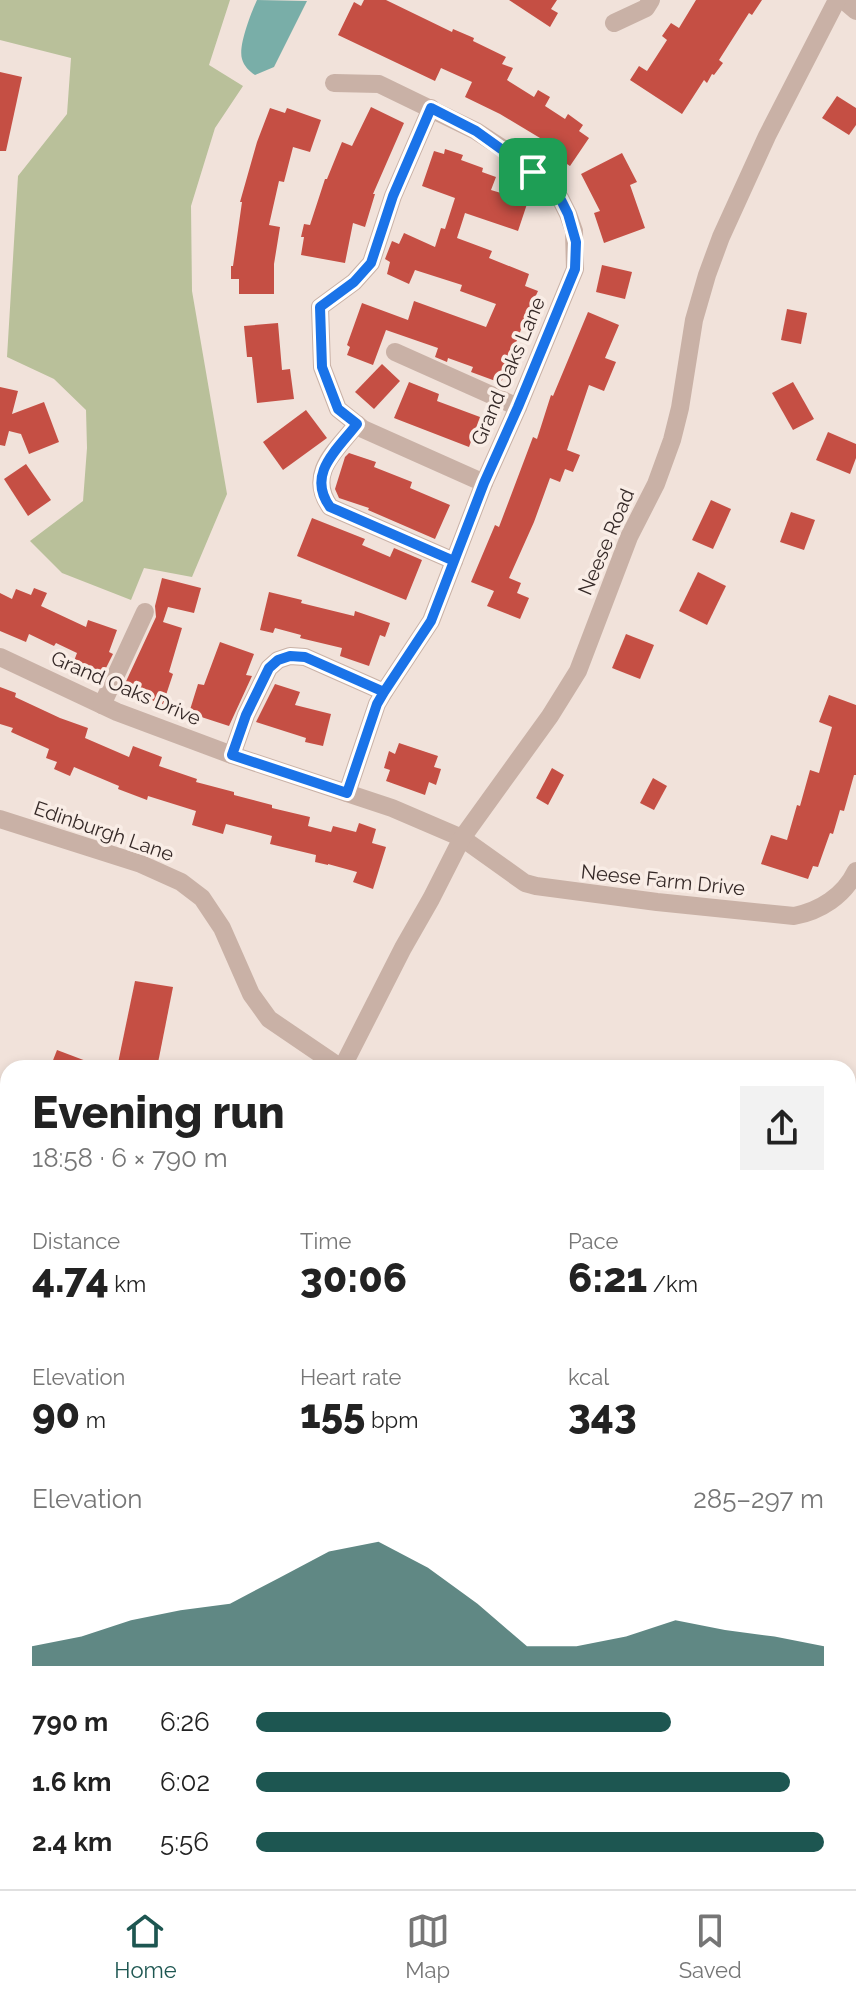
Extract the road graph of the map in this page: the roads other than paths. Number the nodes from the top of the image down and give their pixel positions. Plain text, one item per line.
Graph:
1 (651, 0) edge
2 (837, 0) edge
3 (843, 0) edge
4 (856, 11) edge
5 (614, 23) dead end
6 (334, 83) dead end
7 (431, 108) junction
8 (395, 352) dead end
9 (518, 407) junction
10 (357, 424) junction
11 (484, 483) junction
12 (454, 561) junction
13 (145, 612) dead end
14 (0, 657) edge
15 (384, 692) junction
16 (102, 705) junction
17 (232, 755) junction
18 (347, 793) junction
19 (0, 819) edge
20 (462, 838) junction
21 (856, 871) edge
22 (330, 1060) edge
23 (346, 1060) edge

1 - 5 street
2 - 20 street, Neese Road
3 - 4 street
6 - 7 street, Grand Oaks Lane
7 - 9 street, Grand Oaks Lane
7 - 10 street
8 - 9 street
9 - 11 street, Grand Oaks Lane
10 - 11 street
10 - 12 street
11 - 12 street, Grand Oaks Lane
12 - 15 street, Grand Oaks Lane
13 - 16 street
14 - 16 street, Grand Oaks Drive
15 - 17 street
15 - 18 street, Grand Oaks Lane
16 - 17 street, Grand Oaks Drive
17 - 18 street, Grand Oaks Drive
18 - 20 street, Grand Oaks Drive
19 - 22 street, Edinburgh Lane
20 - 21 street, Neese Farm Drive
20 - 23 street, Neese Road

